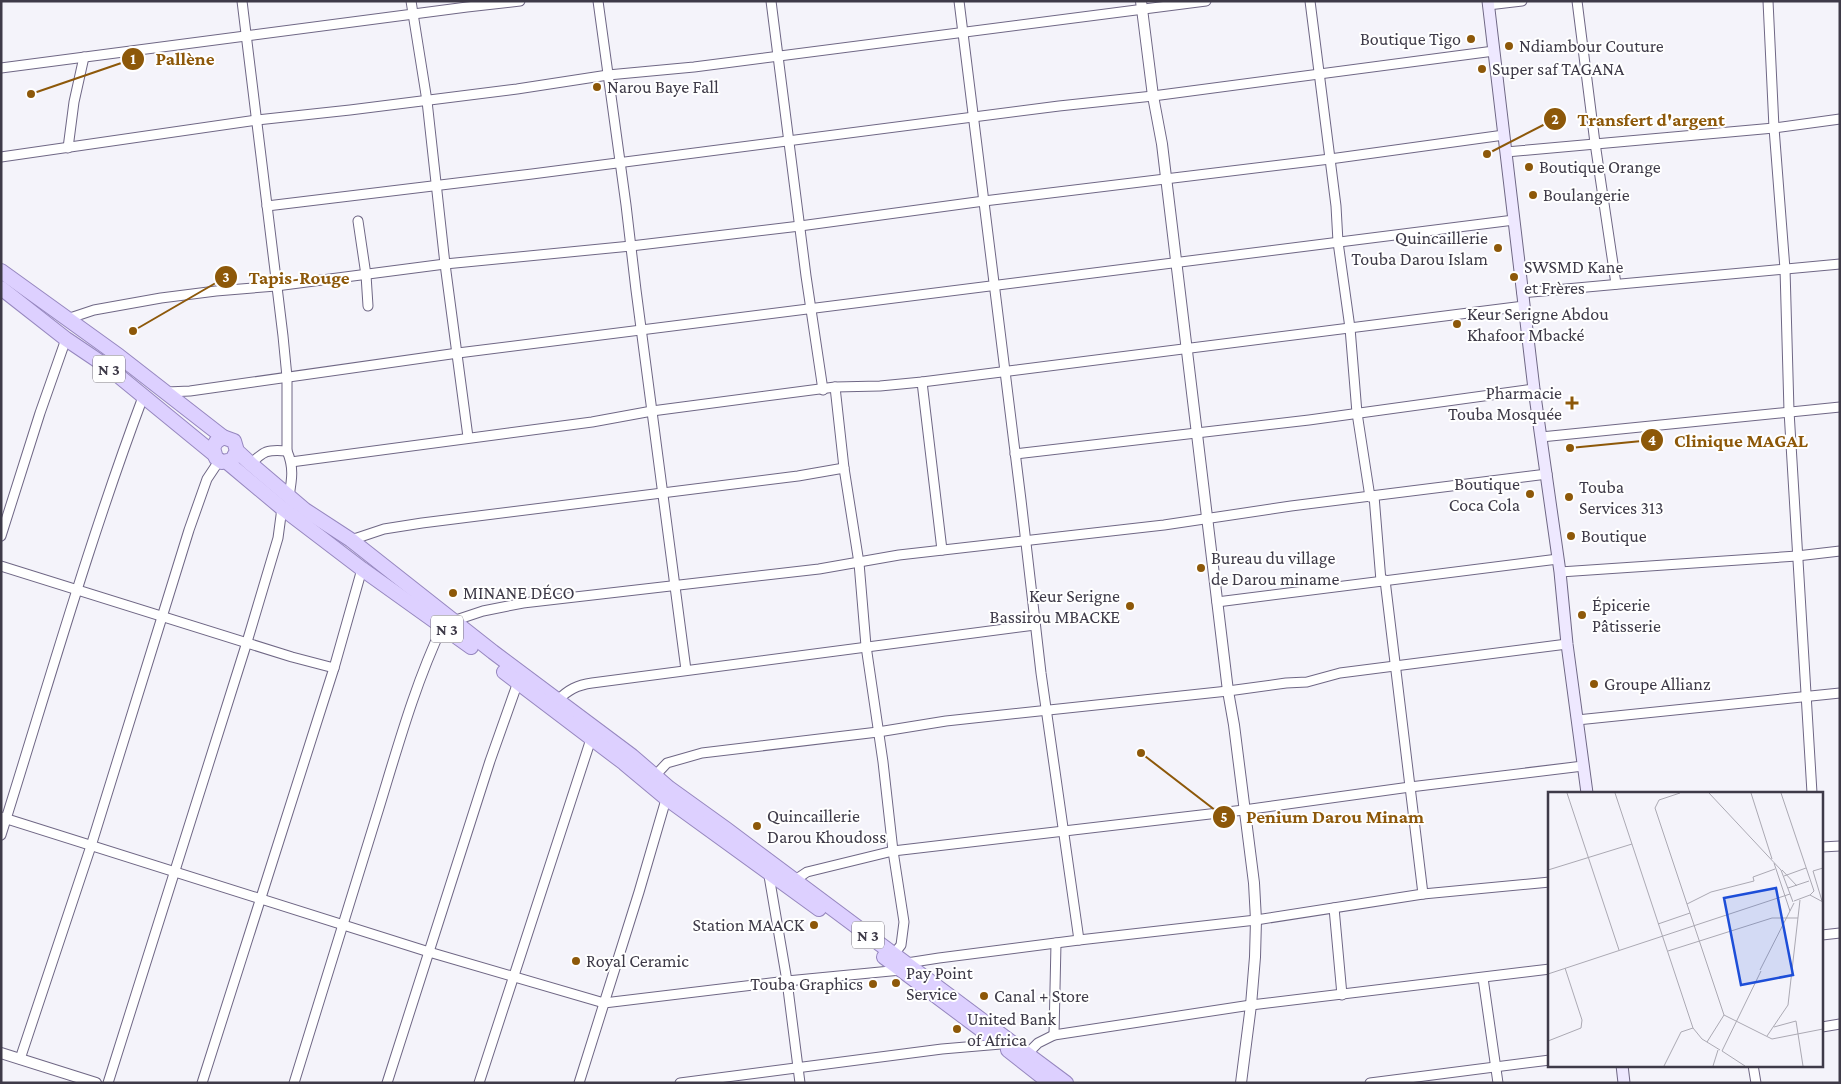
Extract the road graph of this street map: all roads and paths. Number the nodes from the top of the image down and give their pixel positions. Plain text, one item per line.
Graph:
1 (242, 1) edge
2 (411, 1) edge
3 (520, 1) edge
4 (598, 1) edge
5 (771, 1) edge
6 (959, 1) edge
7 (1206, 1) edge
8 (1310, 1) edge
9 (1522, 1) edge
10 (1577, 1) edge
11 (1768, 1) edge
12 (1488, 3) edge
13 (1141, 5) edge
14 (412, 15) junction
15 (962, 32) junction
16 (246, 36) junction
17 (1494, 51) junction
18 (777, 55) junction
19 (84, 56) junction
20 (1, 68) edge
21 (1318, 73) junction
22 (608, 75) junction
23 (1153, 96) junction
24 (426, 100) junction
25 (974, 117) junction
26 (1840, 119) edge
27 (256, 120) junction
28 (1774, 128) junction
29 (1504, 134) junction
30 (789, 141) junction
31 (1595, 144) junction
32 (68, 148) junction
33 (1506, 152) junction
34 (1, 157) edge
35 (1330, 159) junction
36 (621, 162) junction
37 (1165, 178) junction
38 (437, 185) junction
39 (984, 201) junction
40 (267, 206) junction
41 (1514, 220) junction
42 (358, 221) dead end
43 (800, 226) junction
44 (1338, 242) junction
45 (631, 246) junction
46 (1176, 262) junction
47 (445, 264) junction
48 (1840, 264) edge
49 (1785, 269) junction
50 (1, 271) edge
51 (366, 275) junction
52 (1616, 284) junction
53 (276, 286) junction
54 (995, 287) junction
55 (1, 288) edge
56 (1522, 293) junction
57 (368, 306) dead end
58 (1524, 306) junction
59 (812, 309) junction
60 (67, 318) junction
61 (1350, 328) junction
62 (642, 330) junction
63 (66, 339) junction
64 (1187, 348) junction
65 (458, 353) junction
66 (1004, 370) junction
67 (287, 377) junction
68 (922, 382) junction
69 (835, 387) junction
70 (1534, 389) junction
71 (822, 390) junction
72 (166, 392) junction
73 (143, 397) junction
74 (1840, 407) edge
75 (652, 411) junction
76 (1789, 411) junction
77 (1357, 413) junction
78 (1198, 433) junction
79 (223, 437) junction
80 (1541, 437) junction
81 (468, 438) junction
82 (238, 451) junction
83 (286, 451) junction
84 (1015, 454) junction
85 (220, 459) junction
86 (291, 462) junction
87 (251, 464) junction
88 (844, 468) junction
89 (1547, 474) junction
90 (662, 493) junction
91 (1372, 497) junction
92 (286, 502) junction
93 (1207, 519) junction
94 (1, 536) edge
95 (351, 540) junction
96 (1025, 541) junction
97 (942, 550) junction
98 (1840, 551) edge
99 (1797, 556) junction
100 (1558, 559) junction
101 (859, 562) junction
102 (1, 566) edge
103 (362, 569) junction
104 (1560, 572) junction
105 (1383, 580) junction
106 (674, 586) junction
107 (78, 589) junction
108 (1217, 602) junction
109 (163, 616) junction
110 (448, 623) junction
111 (1035, 625) junction
112 (247, 642) junction
113 (1568, 644) junction
114 (866, 646) junction
115 (1395, 666) junction
116 (334, 668) junction
117 (686, 670) junction
118 (518, 682) junction
119 (1228, 691) junction
120 (1840, 694) edge
121 (1806, 696) junction
122 (558, 700) junction
123 (1046, 712) junction
124 (1577, 720) junction
125 (878, 732) junction
126 (590, 738) junction
127 (1583, 766) junction
128 (651, 779) junction
129 (1410, 786) junction
130 (1587, 792) edge
131 (1812, 792) edge
132 (667, 793) junction
133 (1244, 810) junction
134 (4, 818) edge
135 (1064, 831) junction
136 (1, 835) edge
137 (91, 846) junction
138 (1840, 846) edge
139 (1824, 848) edge
140 (893, 851) junction
141 (768, 866) junction
142 (175, 872) junction
143 (795, 880) junction
144 (1548, 882) edge
145 (1423, 894) junction
146 (261, 899) junction
147 (1334, 908) junction
148 (1256, 920) junction
149 (342, 924) junction
150 (1840, 933) edge
151 (1824, 935) edge
152 (1079, 940) junction
153 (1056, 943) junction
154 (429, 952) junction
155 (894, 954) junction
156 (904, 967) junction
157 (1548, 969) edge
158 (513, 977) junction
159 (1484, 978) junction
160 (787, 982) junction
161 (1342, 995) junction
162 (604, 1003) junction
163 (1251, 1005) junction
164 (1840, 1024) edge
165 (1824, 1027) edge
166 (1054, 1035) junction
167 (1001, 1044) junction
168 (1, 1052) edge
169 (1028, 1054) junction
170 (20, 1059) junction
171 (1548, 1060) edge
172 (1496, 1066) junction
173 (1622, 1066) edge
174 (1754, 1066) edge
175 (798, 1069) junction
176 (66, 1078) edge
177 (96, 1083) edge
178 (108, 1083) edge
179 (202, 1083) edge
180 (294, 1083) edge
181 (387, 1083) edge
182 (479, 1083) edge
183 (580, 1083) edge
184 (680, 1083) edge
185 (800, 1083) edge
186 (1050, 1083) edge
187 (1066, 1083) edge
188 (1241, 1083) edge
189 (1370, 1083) edge
190 (1498, 1083) edge
191 (1624, 1083) edge
192 (1756, 1083) edge

1 - 16 street
2 - 14 street
3 - 14 street
4 - 22 street
5 - 18 street
6 - 15 street
7 - 13 street
8 - 21 street
9 - 12 street
10 - 31 street
11 - 28 street
12 - 17 main road
13 - 15 street
13 - 23 street
14 - 16 street
14 - 24 street
15 - 18 street
15 - 25 street
16 - 19 street
16 - 27 street
17 - 21 street
17 - 29 main road
18 - 22 street
18 - 30 street
19 - 20 street
19 - 32 street
21 - 23 street
21 - 35 street
22 - 24 street
22 - 36 street
23 - 25 street
23 - 37 street
24 - 27 street
24 - 38 street
25 - 30 street
25 - 39 street
26 - 28 street
27 - 32 street
27 - 40 street
28 - 31 street
28 - 49 street
29 - 33 main road
29 - 35 street
30 - 36 street
30 - 43 street
31 - 33 street
31 - 52 street
32 - 34 street
33 - 41 main road
35 - 37 street
35 - 44 street
36 - 38 street
36 - 45 street
37 - 39 street
37 - 46 street
38 - 40 street
38 - 47 street
39 - 43 street
39 - 54 street
40 - 53 street
41 - 44 street
41 - 56 main road
42 - 51 street
43 - 45 street
43 - 59 street
44 - 46 street
44 - 61 street
45 - 47 street
45 - 62 street
46 - 54 street
46 - 64 street
47 - 51 street
47 - 65 street
48 - 49 street
49 - 52 street
49 - 76 street
50 - 60 main road, N 3
51 - 53 street
51 - 57 street
52 - 56 street
53 - 60 street
53 - 67 street
54 - 59 street
54 - 66 street
55 - 63 main road, N 3
56 - 58 main road
58 - 61 street
58 - 70 main road
59 - 62 street
59 - 71 street
60 - 72 main road, N 3
61 - 64 street
61 - 77 street
62 - 65 street
62 - 75 street
63 - 73 main road, N 3
63 - 94 street
64 - 66 street
64 - 78 street
65 - 67 street
65 - 81 street
66 - 68 street
66 - 84 street
67 - 72 street
67 - 83 street
68 - 69 street
68 - 97 street
69 - 71 street
69 - 88 street
70 - 77 street
70 - 80 main road
71 - 75 street
72 - 79 main road, N 3
73 - 85 main road, N 3
73 - 107 street
74 - 76 street
75 - 81 street
75 - 90 street
76 - 80 street
76 - 99 street
77 - 78 street
77 - 91 street
78 - 84 street
78 - 93 street
79 - 82 main road
79 - 85 main road
80 - 89 main road
81 - 86 street
82 - 85 main road
82 - 87 main road, N 3
83 - 86 street
83 - 87 street
84 - 96 street
85 - 92 main road, N 3
85 - 109 street
86 - 92 street
87 - 92 main road, N 3
88 - 90 street
88 - 101 street
89 - 91 street
89 - 100 main road
90 - 95 street
90 - 106 street
91 - 93 street
91 - 105 street
92 - 95 main road, N 3
92 - 103 main road, N 3
92 - 112 street
93 - 96 street
93 - 108 street
95 - 110 main road, N 3
96 - 97 street
96 - 111 street
97 - 101 street
98 - 99 street
99 - 104 street
99 - 121 street
100 - 104 main road
100 - 105 street
101 - 106 street
101 - 114 street
102 - 107 street
103 - 110 main road, N 3
103 - 116 street
104 - 113 main road
105 - 108 street
105 - 115 street
106 - 110 street
106 - 117 street
107 - 109 street
107 - 134 street
108 - 119 street
109 - 112 street
109 - 137 street
110 - 118 main road, N 3
110 - 122 main road, N 3
110 - 149 street
111 - 114 street
111 - 123 street
112 - 116 street
112 - 142 street
113 - 115 street
113 - 124 main road
114 - 117 street
114 - 125 street
115 - 119 street
115 - 129 street
116 - 146 street
117 - 122 street
118 - 126 main road, N 3
118 - 154 street
119 - 123 street
119 - 133 street
120 - 121 street
121 - 124 street
121 - 131 street
122 - 128 main road, N 3
123 - 125 street
123 - 135 street
124 - 127 main road
125 - 128 street
125 - 140 street
126 - 128 main road, N 3
126 - 158 street
127 - 129 street
127 - 130 main road
128 - 132 main road, N 3
129 - 133 street
129 - 145 street
132 - 141 main road, N 3
132 - 162 street
133 - 135 street
133 - 148 street
134 - 136 street
134 - 137 street
135 - 140 street
135 - 152 street
137 - 142 street
137 - 170 street
138 - 139 street
140 - 143 street
140 - 155 street
141 - 143 main road, N 3
141 - 156 main road, N 3
141 - 160 street
142 - 146 street
142 - 178 street
143 - 155 main road, N 3
144 - 145 street
145 - 147 street
146 - 149 street
146 - 179 street
147 - 148 street
147 - 161 street
148 - 152 street
148 - 163 street
149 - 154 street
149 - 180 street
150 - 151 street
152 - 153 street
153 - 156 street
153 - 166 street
154 - 158 street
154 - 181 street
155 - 156 main road, N 3
156 - 160 street
156 - 167 main road, N 3
156 - 169 main road, N 3
157 - 159 street
158 - 162 street
158 - 182 street
159 - 161 street
159 - 172 street
160 - 162 street
160 - 175 street
161 - 163 street
162 - 183 street
163 - 166 street
163 - 188 street
164 - 165 street
166 - 169 street
167 - 175 street
167 - 186 main road, N 3
168 - 170 street
169 - 187 main road, N 3
170 - 176 street
171 - 172 street
172 - 189 street
172 - 190 street
173 - 191 main road
174 - 192 street
175 - 184 street
175 - 185 street
176 - 177 street

